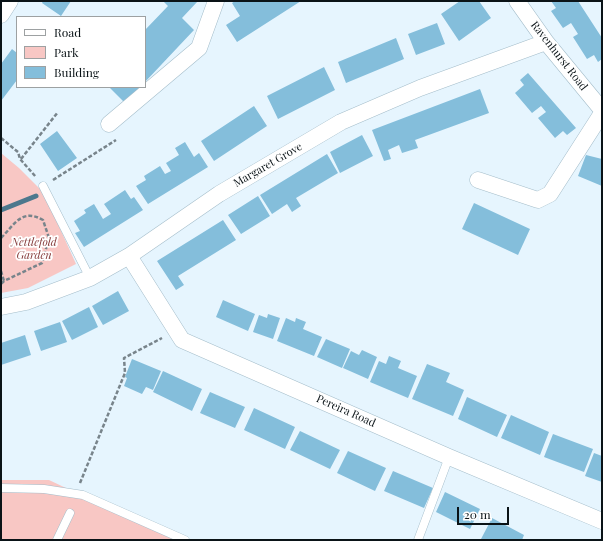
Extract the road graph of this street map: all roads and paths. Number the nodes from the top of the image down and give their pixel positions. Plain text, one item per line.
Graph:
1 (10, 1) edge
2 (216, 1) edge
3 (517, 1) edge
4 (1, 15) edge
5 (546, 42) junction
6 (58, 112) dead end
7 (602, 112) edge
8 (109, 124) joint
9 (1, 138) edge
10 (20, 159) junction
11 (478, 180) dead end
12 (43, 186) junction
13 (1, 238) edge
14 (129, 256) junction
15 (1, 271) edge
16 (90, 278) junction
17 (4, 281) junction
18 (1, 284) edge
19 (1, 307) edge
20 (177, 332) junction
21 (449, 456) junction
22 (1, 488) edge
23 (76, 494) junction
24 (70, 513) dead end
25 (602, 521) edge
26 (57, 540) edge
27 (185, 540) edge
28 (418, 540) edge

1 - 4 street
2 - 8 street
3 - 5 street, Ravenhurst Road
5 - 7 street, Ravenhurst Road
5 - 14 street, Margaret Grove
6 - 10 path
7 - 11 street
8 - 12 path
9 - 10 path
10 - 12 path
12 - 16 lane
13 - 17 path
14 - 16 street, Margaret Grove
14 - 20 street, Pereira Road
15 - 17 path
16 - 19 street, Margaret Grove
17 - 18 path
20 - 21 street, Pereira Road
20 - 23 path
21 - 25 street, Pereira Road
21 - 28 lane
22 - 23 lane
23 - 27 lane
24 - 26 lane

